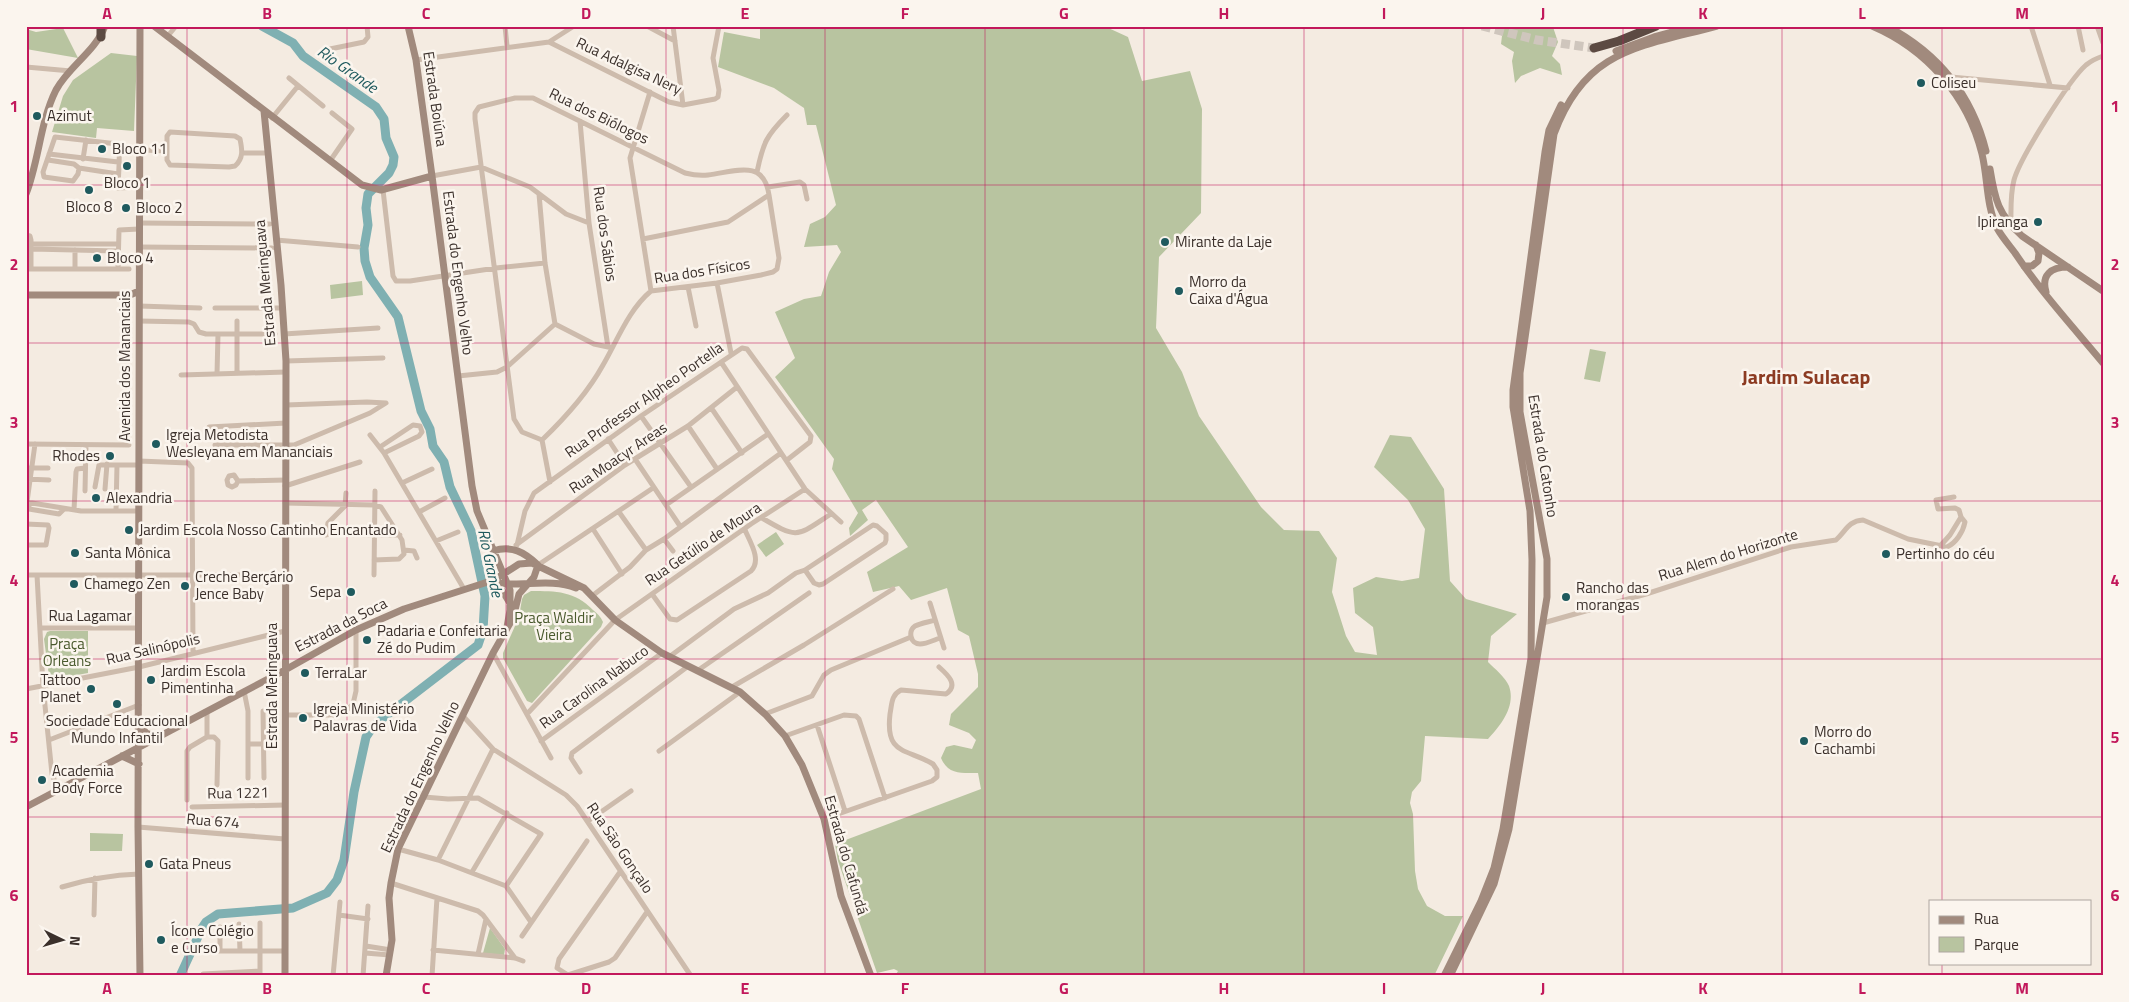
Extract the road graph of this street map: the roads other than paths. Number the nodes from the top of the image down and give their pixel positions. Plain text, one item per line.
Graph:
1 (101, 26) edge
2 (105, 26) edge
3 (140, 26) edge
4 (176, 26) edge
5 (367, 26) edge
6 (408, 26) edge
7 (505, 26) edge
8 (574, 26) edge
9 (647, 26) edge
10 (673, 26) edge
11 (719, 26) edge
12 (1656, 26) edge
13 (1694, 26) edge
14 (1717, 26) edge
15 (1872, 26) edge
16 (1887, 26) edge
17 (2031, 26) edge
18 (2078, 26) edge
19 (155, 27) edge
20 (2099, 27) edge
21 (101, 37) junction
22 (167, 37) junction
23 (675, 41) junction
24 (549, 42) junction
25 (2103, 43) edge
26 (140, 45) junction
27 (507, 46) junction
28 (1594, 48) tunnel mouth
29 (330, 49) dead end
30 (2083, 50) dead end
31 (2103, 56) edge
32 (416, 60) junction
33 (26, 67) edge
34 (67, 73) junction
35 (1951, 77) junction
36 (288, 78) dead end
37 (298, 86) junction
38 (2050, 86) junction
39 (2068, 88) junction
40 (650, 92) junction
41 (683, 105) junction
42 (323, 106) dead end
43 (264, 111) junction
44 (332, 113) dead end
45 (787, 115) dead end
46 (274, 119) junction
47 (580, 121) junction
48 (265, 128) junction
49 (86, 140) junction
50 (633, 146) junction
51 (120, 149) junction
52 (139, 150) junction
53 (167, 151) junction
54 (242, 153) junction
55 (268, 153) junction
56 (49, 154) junction
57 (83, 159) junction
58 (48, 160) junction
59 (330, 161) junction
60 (118, 162) junction
61 (481, 167) junction
62 (78, 168) junction
63 (757, 172) junction
64 (118, 174) junction
65 (432, 176) junction
66 (111, 180) dead end
67 (118, 184) junction
68 (139, 186) junction
69 (768, 187) junction
70 (382, 190) junction
71 (26, 194) edge
72 (539, 194) junction
73 (769, 195) junction
74 (807, 199) dead end
75 (589, 223) junction
76 (270, 224) dead end
77 (2011, 226) junction
78 (139, 228) junction
79 (119, 233) junction
80 (26, 235) edge
81 (111, 237) dead end
82 (643, 239) junction
83 (276, 240) junction
84 (118, 244) junction
85 (2036, 245) junction
86 (31, 246) junction
87 (139, 247) junction
88 (358, 247) dead end
89 (272, 248) dead end
90 (75, 250) junction
91 (118, 251) junction
92 (545, 264) junction
93 (2024, 266) junction
94 (2068, 267) junction
95 (496, 268) junction
96 (29, 269) edge
97 (75, 269) junction
98 (118, 269) junction
99 (129, 269) dead end
100 (444, 274) junction
101 (717, 284) junction
102 (688, 287) junction
103 (651, 291) junction
104 (2103, 291) edge
105 (139, 292) junction
106 (26, 295) edge
107 (130, 295) junction
108 (2047, 295) junction
109 (139, 304) junction
110 (200, 308) dead end
111 (214, 308) dead end
112 (283, 308) junction
113 (237, 321) dead end
114 (139, 322) junction
115 (555, 324) junction
116 (696, 326) dead end
117 (378, 328) dead end
118 (218, 334) junction
119 (275, 334) dead end
120 (284, 334) junction
121 (237, 335) junction
122 (610, 347) junction
123 (731, 353) junction
124 (383, 358) dead end
125 (286, 361) junction
126 (721, 362) junction
127 (2103, 363) edge
128 (507, 367) junction
129 (286, 372) junction
130 (237, 373) junction
131 (217, 374) junction
132 (181, 375) dead end
133 (458, 376) junction
134 (737, 387) junction
135 (367, 402) junction
136 (286, 405) junction
137 (712, 409) junction
138 (370, 413) junction
139 (641, 416) junction
140 (286, 423) junction
141 (209, 426) dead end
142 (688, 426) junction
143 (370, 434) dead end
144 (768, 434) junction
145 (608, 439) junction
146 (542, 440) junction
147 (660, 443) junction
148 (26, 444) edge
149 (35, 444) junction
150 (86, 445) junction
151 (129, 445) dead end
152 (215, 445) dead end
153 (286, 446) junction
154 (380, 447) junction
155 (384, 453) junction
156 (742, 453) junction
157 (782, 453) junction
158 (635, 458) junction
159 (787, 460) junction
160 (360, 462) dead end
161 (139, 463) junction
162 (107, 464) junction
163 (117, 465) junction
164 (625, 465) junction
165 (26, 468) edge
166 (33, 468) junction
167 (48, 468) dead end
168 (86, 468) junction
169 (432, 469) dead end
170 (717, 469) junction
171 (29, 479) edge
172 (49, 480) dead end
173 (238, 481) dead end
174 (550, 482) junction
175 (286, 483) junction
176 (402, 483) junction
177 (95, 487) dead end
178 (691, 487) junction
179 (653, 488) junction
180 (105, 489) dead end
181 (806, 489) junction
182 (85, 491) dead end
183 (374, 491) dead end
184 (346, 493) dead end
185 (1954, 497) dead end
186 (445, 498) dead end
187 (28, 502) edge
188 (285, 503) junction
189 (376, 505) junction
190 (666, 505) junction
191 (345, 506) junction
192 (74, 510) junction
193 (116, 511) junction
194 (139, 511) junction
195 (419, 512) junction
196 (618, 512) junction
197 (831, 514) junction
198 (762, 518) junction
199 (841, 522) dead end
200 (26, 524) edge
201 (680, 526) junction
202 (593, 528) junction
203 (745, 530) junction
204 (458, 532) dead end
205 (285, 534) junction
206 (326, 535) junction
207 (375, 536) junction
208 (400, 536) junction
209 (664, 539) junction
210 (436, 542) junction
211 (26, 545) edge
212 (514, 547) junction
213 (404, 550) junction
214 (646, 550) junction
215 (493, 551) junction
216 (673, 551) dead end
217 (418, 558) dead end
218 (1547, 559) junction
219 (374, 560) junction
220 (1532, 560) junction
221 (538, 565) junction
222 (805, 570) junction
223 (503, 573) junction
224 (622, 574) junction
225 (26, 575) edge
226 (37, 575) junction
227 (192, 575) junction
228 (285, 575) junction
229 (374, 575) dead end
230 (138, 576) junction
231 (489, 582) junction
232 (509, 584) junction
233 (525, 585) junction
234 (467, 588) junction
235 (893, 588) dead end
236 (809, 592) dead end
237 (652, 594) junction
238 (591, 595) junction
239 (1547, 597) junction
240 (1532, 599) junction
241 (930, 603) dead end
242 (511, 605) junction
243 (615, 620) junction
244 (935, 620) junction
245 (1543, 623) junction
246 (507, 627) junction
247 (41, 628) junction
248 (139, 628) junction
249 (356, 630) junction
250 (285, 631) junction
251 (911, 637) junction
252 (940, 638) junction
253 (944, 648) dead end
254 (193, 653) junction
255 (493, 653) junction
256 (665, 655) junction
257 (139, 667) junction
258 (687, 667) junction
259 (939, 668) dead end
260 (285, 670) junction
261 (697, 671) junction
262 (43, 686) junction
263 (732, 687) junction
264 (26, 689) edge
265 (243, 690) junction
266 (740, 692) junction
267 (139, 706) junction
268 (207, 711) junction
269 (264, 711) dead end
270 (527, 714) junction
271 (765, 714) junction
272 (285, 715) junction
273 (463, 716) junction
274 (139, 724) junction
275 (817, 725) junction
276 (785, 736) junction
277 (158, 737) junction
278 (207, 737) junction
279 (49, 740) junction
280 (541, 740) junction
281 (248, 744) junction
282 (263, 744) junction
283 (139, 747) junction
284 (493, 749) junction
285 (660, 751) dead end
286 (122, 756) junction
287 (551, 758) dead end
288 (139, 764) junction
289 (580, 772) dead end
290 (248, 778) dead end
291 (264, 778) dead end
292 (217, 785) dead end
293 (58, 790) junction
294 (631, 791) dead end
295 (424, 797) junction
296 (885, 798) junction
297 (187, 800) dead end
298 (467, 800) junction
299 (285, 805) junction
300 (26, 807) edge
301 (192, 807) dead end
302 (845, 811) junction
303 (507, 813) junction
304 (824, 819) junction
305 (588, 821) junction
306 (138, 827) junction
307 (285, 839) junction
308 (587, 841) dead end
309 (398, 849) junction
310 (438, 860) junction
311 (472, 872) junction
312 (620, 872) junction
313 (139, 874) junction
314 (95, 878) junction
315 (390, 883) junction
316 (506, 886) junction
317 (62, 887) dead end
318 (438, 898) junction
319 (340, 902) dead end
320 (368, 906) dead end
321 (647, 912) junction
322 (94, 915) dead end
323 (339, 915) junction
324 (368, 919) junction
325 (486, 919) junction
326 (531, 922) junction
327 (239, 924) dead end
328 (260, 924) dead end
329 (220, 927) dead end
330 (522, 936) dead end
331 (366, 946) junction
332 (433, 950) junction
333 (206, 951) dead end
334 (220, 951) junction
335 (240, 951) junction
336 (260, 951) junction
337 (285, 951) junction
338 (365, 953) junction
339 (390, 953) junction
340 (478, 954) junction
341 (515, 958) junction
342 (523, 961) dead end
343 (260, 973) edge
344 (203, 974) dead end
345 (140, 976) edge
346 (285, 976) edge
347 (334, 976) edge
348 (363, 976) edge
349 (386, 976) edge
350 (432, 976) edge
351 (691, 976) edge
352 (871, 976) edge
353 (1444, 976) edge
354 (1450, 976) edge

1 - 21 highway
2 - 21 street
3 - 26 street, Avenida dos Mananciais
4 - 22 street
5 - 29 street
6 - 32 street, Estrada Boiúna
7 - 27 street
8 - 24 street
9 - 23 street
10 - 23 street
11 - 41 street, Rua Adalgisa Nery
12 - 28 highway
13 - 220 street, Estrada do Catonho
14 - 218 street, Estrada do Catonho
15 - 93 street
16 - 35 street
17 - 38 street
18 - 30 street
19 - 22 street, Estrada do Engenho Velho
19 - 26 street, Estrada do Engenho Velho
20 - 25 street
21 - 34 street
22 - 43 street, Estrada do Engenho Velho
23 - 41 street
24 - 27 street
24 - 40 street, Rua Adalgisa Nery
26 - 52 street, Avenida dos Mananciais
27 - 32 street
31 - 39 street
32 - 65 street, Estrada Boiúna
33 - 34 street
34 - 71 street
35 - 38 street
35 - 77 street
36 - 37 street
37 - 42 street
37 - 46 street
38 - 39 street
39 - 77 street
40 - 41 street, Rua Adalgisa Nery
40 - 50 street
43 - 46 street, Estrada do Engenho Velho
43 - 48 street, Estrada Meringuava
44 - 59 street
45 - 63 street
46 - 48 street
46 - 59 street, Estrada do Engenho Velho
47 - 50 street, Rua dos Biólogos
47 - 61 street, Rua dos Biólogos
47 - 75 street, Rua dos Sábios
48 - 55 street, Estrada Meringuava
49 - 51 street
49 - 56 street
49 - 57 street
50 - 63 street, Rua dos Biólogos
50 - 82 street
51 - 52 street
51 - 60 street
52 - 53 street
52 - 68 street, Avenida dos Mananciais
53 - 54 street
53 - 54 street
54 - 55 street
55 - 83 street, Estrada Meringuava
56 - 57 street
56 - 58 street
57 - 60 street
58 - 62 street
58 - 62 street
59 - 70 street, Estrada do Engenho Velho
60 - 64 street
61 - 65 street
61 - 72 street
61 - 95 street, Rua dos Biólogos
62 - 64 street
63 - 69 street
64 - 67 street
65 - 70 street, Estrada do Engenho Velho
65 - 100 street, Estrada do Engenho Velho
66 - 67 street
67 - 68 street
68 - 78 street, Avenida dos Mananciais
69 - 73 street
69 - 74 street
70 - 100 street
72 - 75 street
72 - 92 street
73 - 82 street
73 - 101 street, Rua dos Físicos
75 - 122 street, Rua dos Sábios
76 - 78 street
77 - 85 street
78 - 79 street
78 - 87 street, Avenida dos Mananciais
79 - 81 street
79 - 84 street
80 - 86 street
82 - 103 street
83 - 88 street
83 - 112 street, Estrada Meringuava
84 - 86 street
84 - 91 street
85 - 93 street
85 - 94 street
86 - 90 street
86 - 96 street
87 - 89 street
87 - 105 street, Avenida dos Mananciais
90 - 91 street
90 - 97 street
91 - 98 street
92 - 95 street
92 - 115 street
93 - 108 street
94 - 104 street
94 - 108 street
95 - 100 street
95 - 128 street, Rua dos Biólogos
96 - 97 street
97 - 98 street
98 - 99 street
100 - 133 street, Estrada do Engenho Velho
101 - 102 street, Rua dos Físicos
101 - 123 street
102 - 103 street, Rua dos Físicos
102 - 116 street
103 - 122 street, Rua dos Físicos
105 - 107 street
105 - 109 street, Avenida dos Mananciais
106 - 107 street
107 - 109 street
108 - 127 street
109 - 110 street
109 - 114 street, Avenida dos Mananciais
111 - 112 street
112 - 120 street, Estrada Meringuava
113 - 121 street
114 - 118 street
114 - 161 street, Avenida dos Mananciais
115 - 122 street
115 - 128 street
117 - 120 street
118 - 121 street
118 - 131 street
119 - 121 street
120 - 125 street, Estrada Meringuava
121 - 130 street
122 - 146 street, Rua dos Físicos
123 - 126 street, Rua Professor Alpheo Portella
123 - 159 street, Rua Professor Alpheo Portella
124 - 125 street
125 - 129 street, Estrada Meringuava
126 - 134 street
126 - 139 street, Rua Professor Alpheo Portella
128 - 133 street
128 - 146 street, Rua dos Biólogos
129 - 130 street
129 - 136 street, Estrada Meringuava
130 - 131 street
131 - 132 street
133 - 215 street, Estrada do Engenho Velho
134 - 137 street, Rua Moacyr Areas
134 - 144 street
135 - 136 street
135 - 138 street
135 - 138 street
136 - 140 street, Estrada Meringuava
137 - 142 street, Rua Moacyr Areas
137 - 156 street
138 - 153 street
139 - 145 street, Rua Professor Alpheo Portella
139 - 147 street
140 - 141 street
140 - 153 street, Estrada Meringuava
142 - 147 street, Rua Moacyr Areas
142 - 170 street
143 - 154 street
144 - 156 street
144 - 157 street
145 - 164 street
145 - 174 street, Rua Professor Alpheo Portella
146 - 174 street
147 - 158 street, Rua Moacyr Areas
147 - 178 street
148 - 149 street
149 - 150 street
149 - 166 street
150 - 151 street
150 - 168 street
152 - 153 street
153 - 175 street, Estrada Meringuava
154 - 155 street
154 - 155 street
155 - 176 street
156 - 170 street
157 - 159 street
157 - 201 street
158 - 164 street, Rua Moacyr Areas
158 - 179 street
159 - 181 street
160 - 175 street
161 - 163 street
161 - 194 street, Avenida dos Mananciais
161 - 227 street
162 - 163 street
162 - 177 street
162 - 180 street
163 - 193 street
164 - 212 street, Rua Moacyr Areas
165 - 166 street
166 - 167 street
166 - 171 street
168 - 182 street
168 - 192 street
169 - 176 street
170 - 178 street
171 - 172 street
171 - 187 street
173 - 175 street
174 - 212 street, Rua Professor Alpheo Portella
175 - 188 street, Estrada Meringuava
176 - 195 street
178 - 190 street
179 - 190 street
179 - 196 street
181 - 197 street
181 - 198 street, Rua Getúlio de Moura
183 - 189 street
184 - 191 street
185 - 245 street, Rua Alem do Horizonte
186 - 195 street
187 - 192 street
188 - 191 street
188 - 205 street, Estrada Meringuava
189 - 191 street
189 - 207 street
189 - 208 street
190 - 201 street
191 - 206 street
192 - 193 street
193 - 194 street
194 - 230 street, Avenida dos Mananciais
195 - 210 street
196 - 202 street
196 - 214 street
197 - 198 street
197 - 199 street
198 - 203 street, Rua Getúlio de Moura
200 - 211 street
201 - 209 street
202 - 221 street
202 - 224 street
203 - 237 street, Rua Getúlio de Moura
203 - 237 street
204 - 210 street
205 - 206 street
205 - 228 street, Estrada Meringuava
206 - 207 street
207 - 208 street
207 - 219 street
208 - 213 street
209 - 214 street
209 - 216 street
210 - 234 street
212 - 215 street
212 - 221 street
213 - 217 street
213 - 219 street
214 - 224 street
215 - 223 street, Estrada do Engenho Velho
218 - 220 street
218 - 239 street, Estrada do Catonho
219 - 229 street
220 - 240 street, Estrada do Catonho
221 - 223 street
221 - 233 street, Estrada do Engenho Velho
221 - 238 street, Estrada do Cafundá
222 - 222 street, Rua Carolina Nabuco
222 - 256 street, Rua Carolina Nabuco
223 - 231 street, Estrada da Soca
223 - 232 street, Estrada do Engenho Velho
224 - 238 street
225 - 226 street
226 - 230 street
226 - 247 street
227 - 228 street
227 - 230 street
227 - 254 street
228 - 250 street, Estrada Meringuava
230 - 248 street, Avenida dos Mananciais
231 - 232 street, Estrada da Soca
231 - 234 street, Estrada da Soca
231 - 242 street
232 - 233 street, Estrada do Cafundá
232 - 242 street, Estrada do Engenho Velho
233 - 238 street, Estrada do Cafundá
233 - 246 street, Estrada do Engenho Velho
234 - 249 street, Estrada da Soca
235 - 263 street
236 - 261 street
237 - 243 street, Rua Getúlio de Moura
238 - 243 street, Estrada do Cafundá
239 - 240 street
239 - 245 street, Estrada do Catonho
240 - 353 street, Estrada do Catonho
241 - 244 street
242 - 246 street, Estrada do Engenho Velho
243 - 256 street, Estrada do Cafundá
243 - 270 street, Rua Getúlio de Moura
244 - 251 street
244 - 252 street
245 - 354 street, Estrada do Catonho
246 - 255 street, Estrada do Engenho Velho
247 - 248 street, Rua Lagamar
247 - 262 street
248 - 257 street, Avenida dos Mananciais
249 - 260 street, Estrada da Soca
249 - 272 street
250 - 254 street, Rua Salinópolis
250 - 260 street, Estrada Meringuava
251 - 252 street
251 - 271 street
252 - 253 street
254 - 257 street, Rua Salinópolis
255 - 270 street
255 - 273 street, Estrada do Engenho Velho
256 - 258 street, Estrada do Cafundá
256 - 280 street, Rua Carolina Nabuco
257 - 262 street, Rua Salinópolis
257 - 267 street, Avenida dos Mananciais
258 - 261 street, Estrada do Cafundá
258 - 289 street
259 - 296 street
260 - 265 street, Estrada da Soca
260 - 272 street, Estrada Meringuava
261 - 263 street, Estrada do Cafundá
262 - 264 street, Rua Salinópolis
262 - 279 street
263 - 266 street, Estrada do Cafundá
265 - 268 street, Estrada da Soca
265 - 281 street
266 - 271 street, Estrada do Cafundá
266 - 285 street
267 - 274 street, Avenida dos Mananciais
267 - 279 street
268 - 277 street, Estrada da Soca
268 - 278 street
269 - 282 street
270 - 280 street
271 - 276 street, Estrada do Cafundá
272 - 299 street, Estrada Meringuava
273 - 284 street, Rua São Gonçalo
273 - 295 street, Estrada do Engenho Velho
274 - 277 street
274 - 283 street, Avenida dos Mananciais
275 - 276 street
275 - 296 street
275 - 302 street
276 - 304 street, Estrada do Cafundá
277 - 283 street, Estrada da Soca
278 - 292 street
278 - 297 street
279 - 293 street
280 - 287 street
281 - 282 street
281 - 290 street
282 - 291 street
283 - 286 street, Estrada da Soca
283 - 288 street, Avenida dos Mananciais
284 - 298 street
284 - 305 street, Rua São Gonçalo
286 - 288 street
286 - 293 street, Estrada da Soca
288 - 306 street, Avenida dos Mananciais
293 - 300 street, Estrada da Soca
294 - 305 street
295 - 298 street
295 - 309 street, Estrada do Engenho Velho
296 - 302 street
298 - 303 street
298 - 310 street
299 - 301 street, Rua 1221
299 - 307 street, Estrada Meringuava
302 - 304 street
303 - 311 street
303 - 316 street
304 - 352 street, Estrada do Cafundá
305 - 312 street, Rua São Gonçalo
306 - 307 street, Rua 674
306 - 313 street, Avenida dos Mananciais
307 - 337 street, Estrada Meringuava
308 - 326 street
309 - 310 street
309 - 315 street, Estrada do Engenho Velho
310 - 311 street
311 - 316 street
312 - 321 street, Rua São Gonçalo
312 - 321 street
313 - 314 street
313 - 345 street, Avenida dos Mananciais
314 - 317 street
314 - 322 street
315 - 318 street
315 - 339 street, Estrada do Engenho Velho
316 - 326 street
318 - 325 street
318 - 332 street
319 - 323 street
320 - 324 street
321 - 351 street, Rua São Gonçalo
323 - 324 street
323 - 347 street
324 - 331 street
325 - 340 street
325 - 341 street
326 - 330 street
327 - 335 street
328 - 336 street
329 - 334 street
331 - 338 street
331 - 339 street
332 - 340 street
332 - 350 street
333 - 334 street
334 - 335 street
335 - 336 street
336 - 337 street
336 - 343 street
337 - 346 street, Estrada Meringuava
338 - 339 street
338 - 348 street
339 - 349 street, Estrada do Engenho Velho
340 - 341 street
341 - 342 street
343 - 344 street

